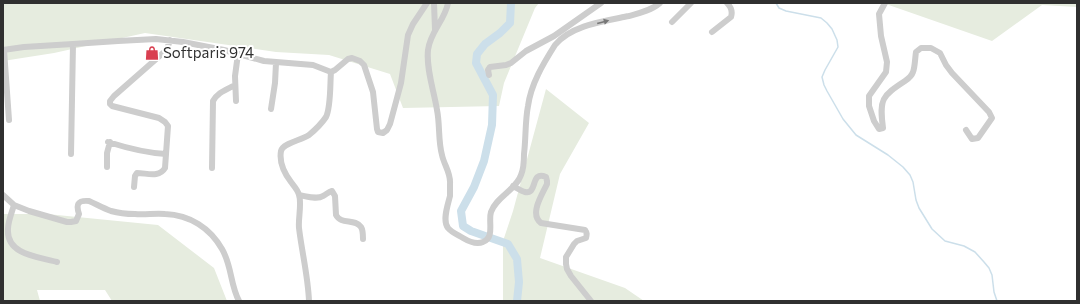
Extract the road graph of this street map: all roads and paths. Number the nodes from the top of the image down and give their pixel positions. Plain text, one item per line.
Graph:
1 (427, 3) edge
2 (434, 3) edge
3 (448, 3) edge
4 (601, 3) edge
5 (660, 3) edge
6 (691, 3) edge
7 (727, 3) edge
8 (886, 3) edge
9 (573, 22) junction
10 (672, 22) dead end
11 (581, 28) junction
12 (435, 30) junction
13 (712, 32) dead end
14 (566, 34) junction
15 (170, 40) junction
16 (73, 44) junction
17 (3, 50) edge
18 (238, 54) junction
19 (276, 63) junction
20 (331, 72) junction
21 (489, 75) dead end
22 (235, 85) junction
23 (236, 101) dead end
24 (271, 109) dead end
25 (9, 120) dead end
26 (966, 130) dead end
27 (71, 154) dead end
28 (166, 154) junction
29 (107, 167) dead end
30 (212, 168) dead end
31 (513, 186) junction
32 (134, 187) dead end
33 (3, 195) edge
34 (299, 195) junction
35 (14, 205) junction
36 (363, 240) dead end
37 (57, 262) dead end
38 (239, 301) edge
39 (309, 301) edge
40 (591, 301) edge

1 - 20 street
2 - 12 street
3 - 12 street
4 - 9 street
11 -> 5 street
6 - 10 street
7 - 13 street
8 - 26 street
9 - 11 street
9 - 14 street
9 - 21 street
11 - 14 street
12 - 31 street
14 - 31 street
15 - 16 street
15 - 18 street
15 - 28 street
16 - 17 street
16 - 27 street
17 - 25 street
18 - 19 street
18 - 22 street
19 - 20 street
19 - 24 street
20 - 34 street
22 - 23 street
22 - 30 street
28 - 29 street
28 - 32 street
31 - 40 street
33 - 35 street
34 - 36 street
34 - 39 street
35 - 37 street
35 - 38 street

